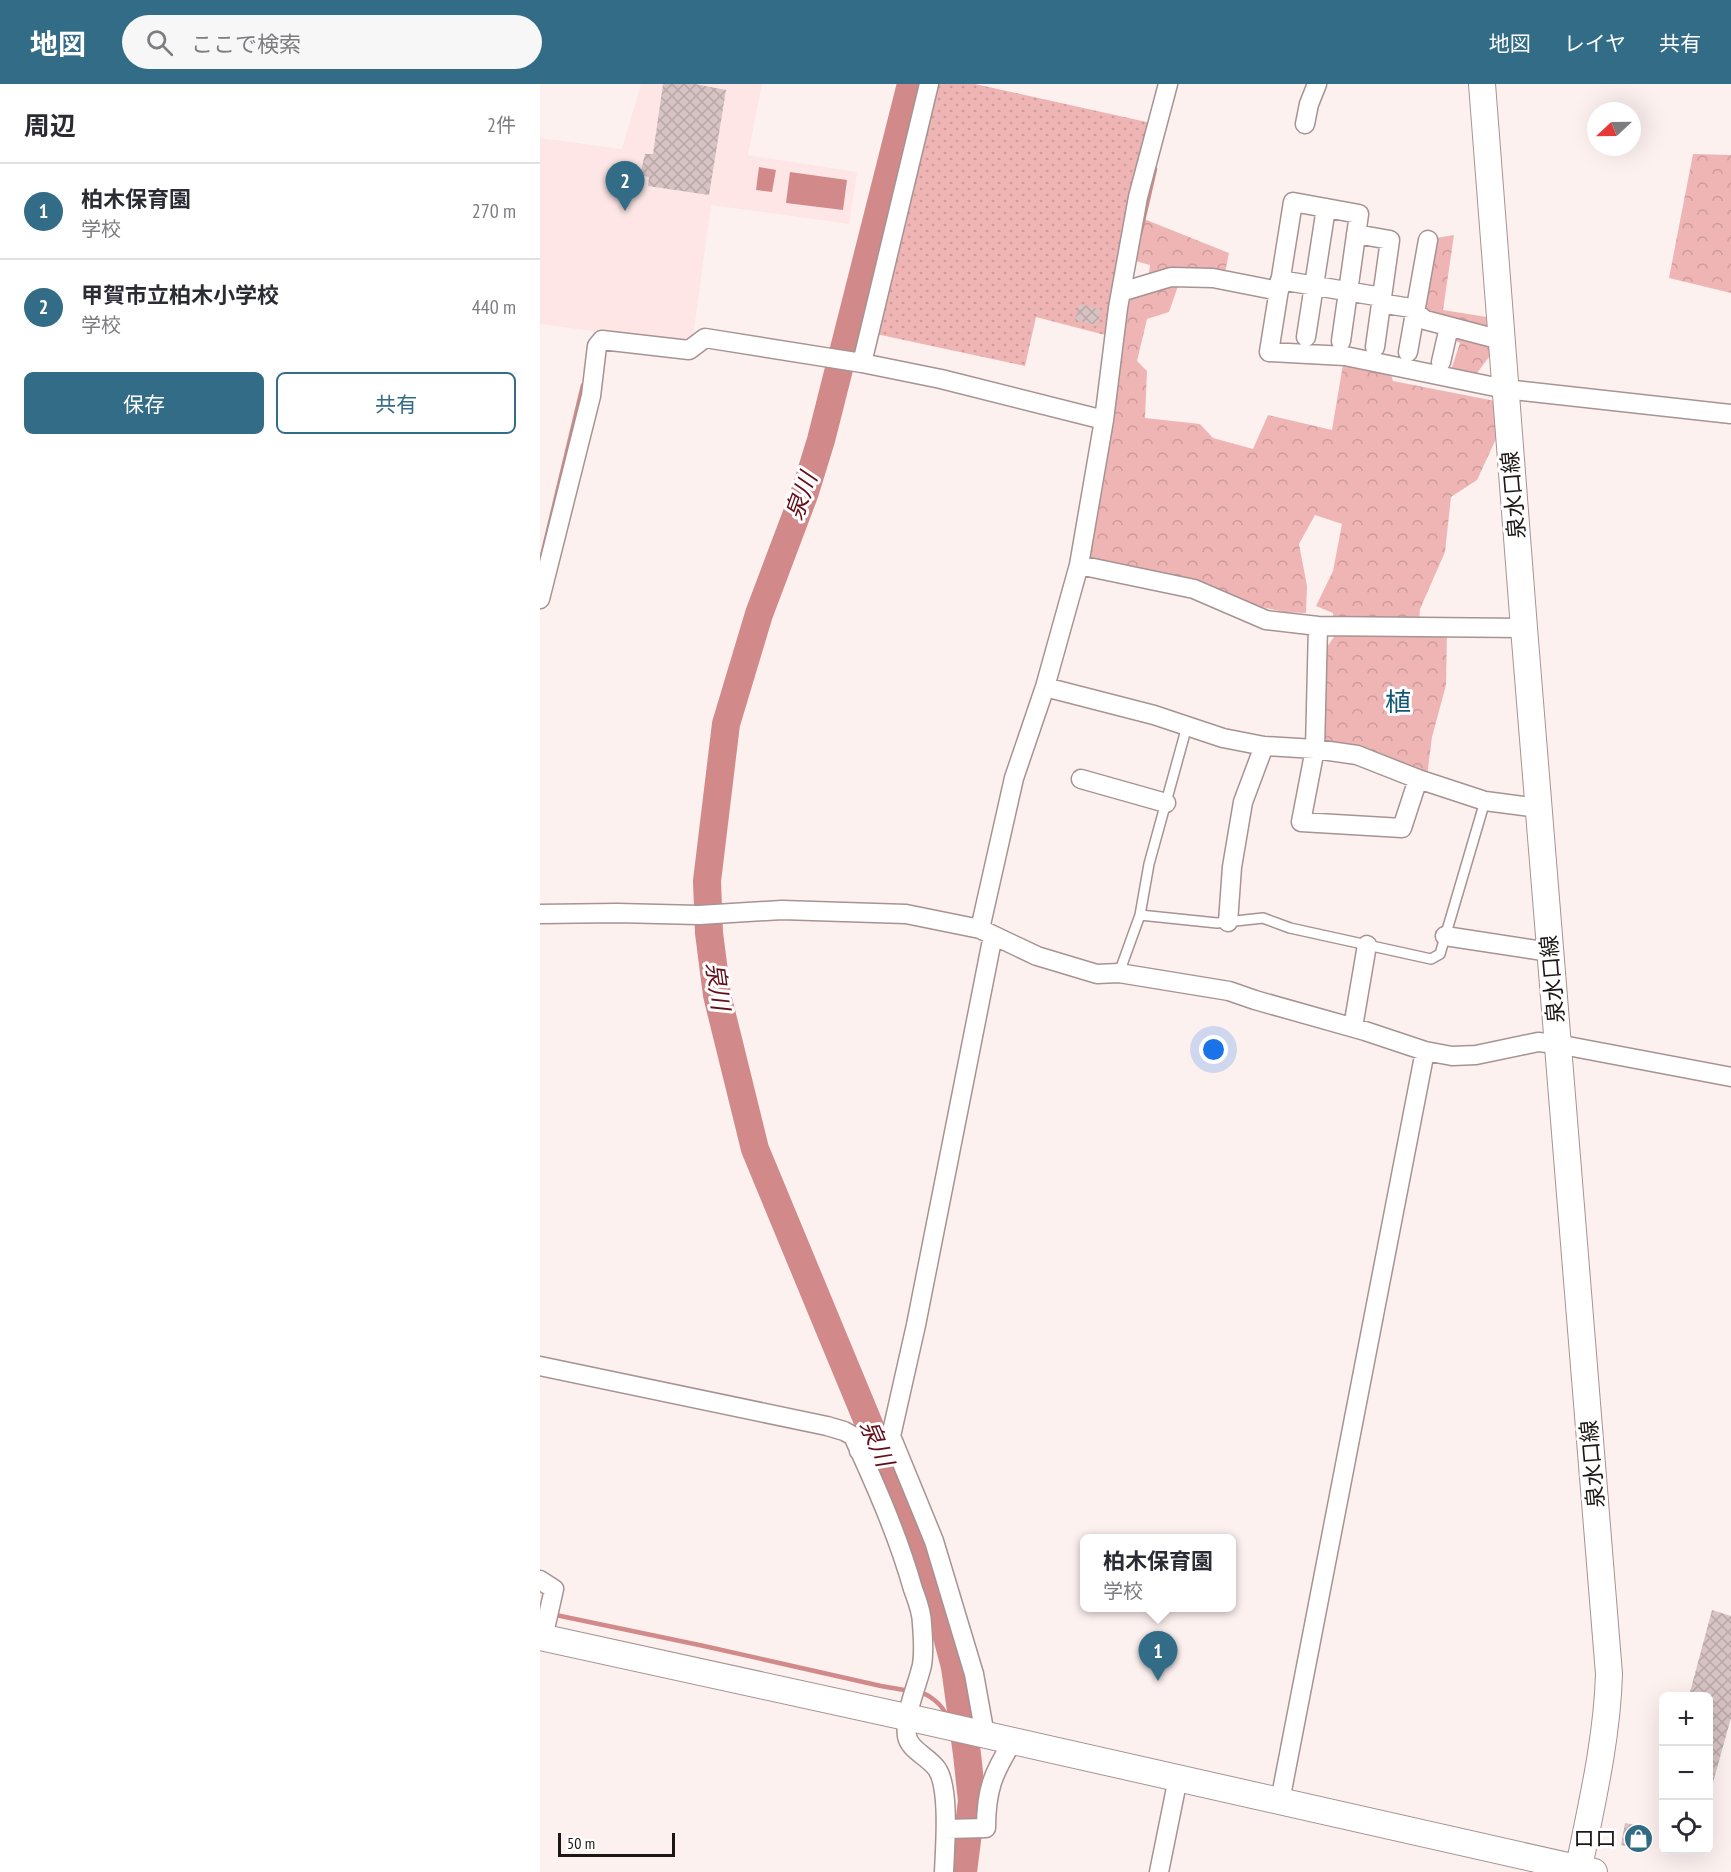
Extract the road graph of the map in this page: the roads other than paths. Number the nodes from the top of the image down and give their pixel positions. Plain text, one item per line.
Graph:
1 (929, 84) edge
2 (1168, 84) edge
3 (1317, 84) edge
4 (1482, 84) edge
5 (1305, 124) dead end
6 (1326, 208) junction
7 (1356, 234) junction
8 (1428, 240) dead end
9 (1280, 285) junction
10 (1314, 286) junction
11 (1348, 291) junction
12 (1121, 292) junction
13 (1382, 301) junction
14 (1416, 312) junction
15 (1449, 327) junction
16 (1306, 337) dead end
17 (1501, 340) junction
18 (1341, 341) dead end
19 (1376, 347) dead end
20 (1408, 352) dead end
21 (857, 362) junction
22 (1441, 362) dead end
23 (1505, 388) junction
24 (1731, 414) edge
25 (1104, 420) junction
26 (1079, 565) junction
27 (540, 599) edge
28 (1318, 626) junction
29 (1524, 628) junction
30 (1045, 687) junction
31 (1187, 726) junction
32 (1264, 746) junction
33 (1315, 749) junction
34 (1082, 779) dead end
35 (1418, 779) junction
36 (1485, 801) junction
37 (1166, 803) junction
38 (1538, 808) junction
39 (540, 914) edge
40 (1140, 915) junction
41 (1228, 922) junction
42 (987, 932) junction
43 (1445, 936) junction
44 (1367, 945) junction
45 (1550, 952) junction
46 (1119, 973) junction
47 (1353, 1027) junction
48 (1557, 1044) junction
49 (1425, 1051) junction
50 (1731, 1077) edge
51 (540, 1366) edge
52 (888, 1438) junction
53 (863, 1449) junction
54 (540, 1580) edge
55 (542, 1637) edge
56 (919, 1720) junction
57 (981, 1734) junction
58 (1012, 1741) junction
59 (1178, 1778) junction
60 (1280, 1802) junction
61 (948, 1828) junction
62 (1583, 1871) edge
63 (944, 1872) edge
64 (1159, 1872) edge

1 - 21 street
2 - 12 street
3 - 5 street
4 - 17 main road, 泉水口線
6 - 7 street
6 - 9 street
6 - 10 street
7 - 11 street
7 - 13 street
8 - 14 street
9 - 10 street
9 - 12 street
9 - 23 street
10 - 11 street
10 - 16 street
11 - 13 street
11 - 18 street
12 - 25 street
13 - 14 street
13 - 19 street
14 - 15 street
14 - 20 street
15 - 17 street
15 - 22 street
17 - 23 main road, 泉水口線
21 - 25 street
21 - 27 street
23 - 24 street
23 - 29 main road, 泉水口線
25 - 26 street
26 - 28 street
26 - 30 street
28 - 29 street
28 - 33 street
29 - 38 main road, 泉水口線
30 - 31 street
30 - 42 street
31 - 32 street
31 - 37 lane
32 - 33 street
32 - 41 street
33 - 35 street
33 - 35 street
34 - 37 street
35 - 36 street
36 - 38 street
36 - 43 lane
37 - 40 lane
38 - 45 main road, 泉水口線
39 - 42 street
40 - 41 lane
40 - 46 lane
41 - 44 lane
42 - 46 street
42 - 52 street
43 - 44 lane
43 - 45 street
44 - 47 street
45 - 48 main road, 泉水口線
46 - 47 street
47 - 49 street
48 - 49 street
48 - 50 street
48 - 62 main road, 泉水口線
49 - 60 street
51 - 53 street
52 - 53 street
52 - 57 street
53 - 56 street
54 - 55 street
55 - 56 main road
56 - 57 main road
56 - 61 street
57 - 58 main road
58 - 59 main road
58 - 61 street
59 - 60 main road
59 - 64 street
60 - 62 main road
61 - 63 street

